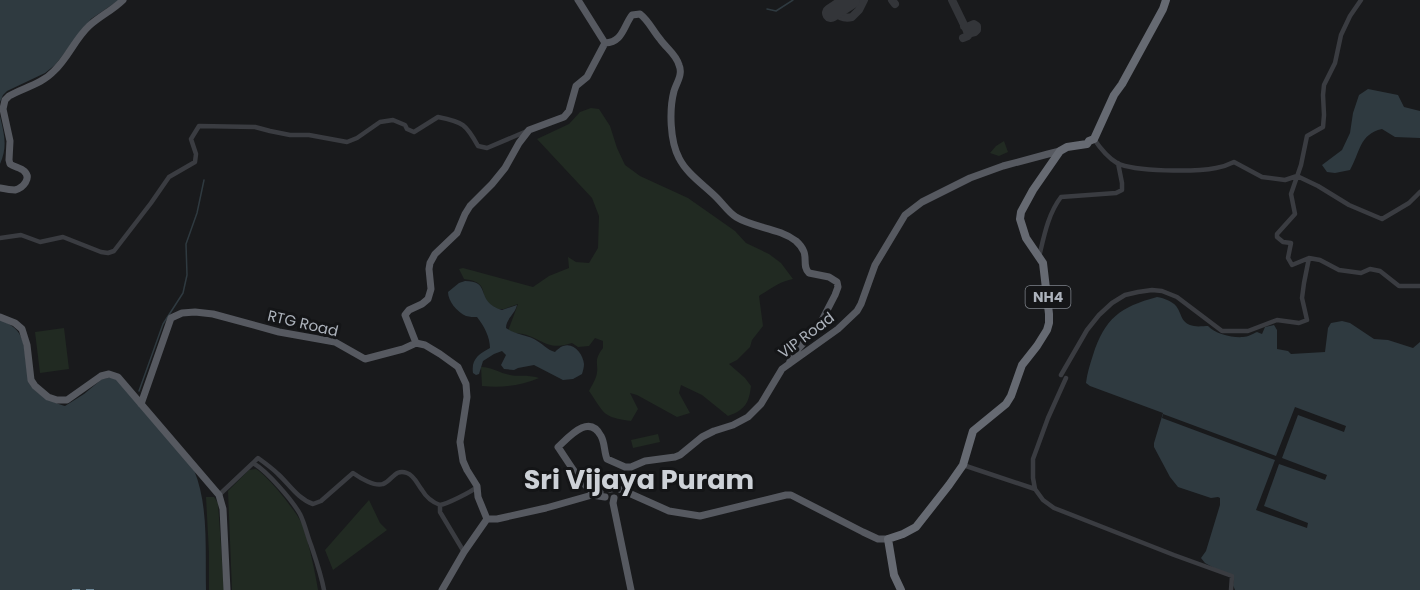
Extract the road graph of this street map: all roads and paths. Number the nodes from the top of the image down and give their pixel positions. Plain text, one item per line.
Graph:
1 (123, 0) edge
2 (578, 0) edge
3 (1166, 0) edge
4 (1361, 0) edge
5 (605, 43) junction
6 (529, 130) junction
7 (1094, 139) junction
8 (1060, 152) junction
9 (1118, 163) junction
10 (1298, 176) junction
11 (0, 188) edge
12 (1420, 192) edge
13 (0, 238) edge
14 (1039, 257) junction
15 (1310, 258) junction
16 (1420, 285) edge
17 (0, 317) edge
18 (416, 344) junction
19 (789, 364) junction
20 (141, 404) junction
21 (252, 463) junction
22 (963, 465) junction
23 (477, 486) junction
24 (1035, 489) junction
25 (594, 491) junction
26 (219, 495) junction
27 (610, 495) junction
28 (440, 505) junction
29 (487, 519) junction
30 (888, 539) junction
31 (464, 552) junction
32 (227, 590) edge
33 (324, 590) edge
34 (442, 590) edge
35 (631, 590) edge
36 (901, 590) edge
37 (1231, 590) edge

1 - 11 main road
2 - 5 main road
3 - 7 highway
4 - 10 street
5 - 6 main road
5 - 19 main road
6 - 13 street
6 - 18 main road
7 - 8 highway, VIP Road
7 - 9 street
8 - 14 highway, NH4
8 - 19 main road, VIP Road
9 - 10 street
9 - 14 street
10 - 12 street
10 - 15 street
14 - 22 highway, NH4
15 - 16 street
15 - 24 street
17 - 20 main road
18 - 20 main road, RTG Road
18 - 23 main road
19 - 25 main road, VIP Road
20 - 26 main road
21 - 26 street
21 - 28 street
21 - 33 street
22 - 24 street
22 - 30 highway, NH4
23 - 28 street
23 - 29 main road
24 - 37 street
25 - 27 main road
25 - 29 main road
26 - 32 main road
27 - 30 main road
27 - 35 main road
28 - 31 street
29 - 31 main road
30 - 36 highway
31 - 34 main road

